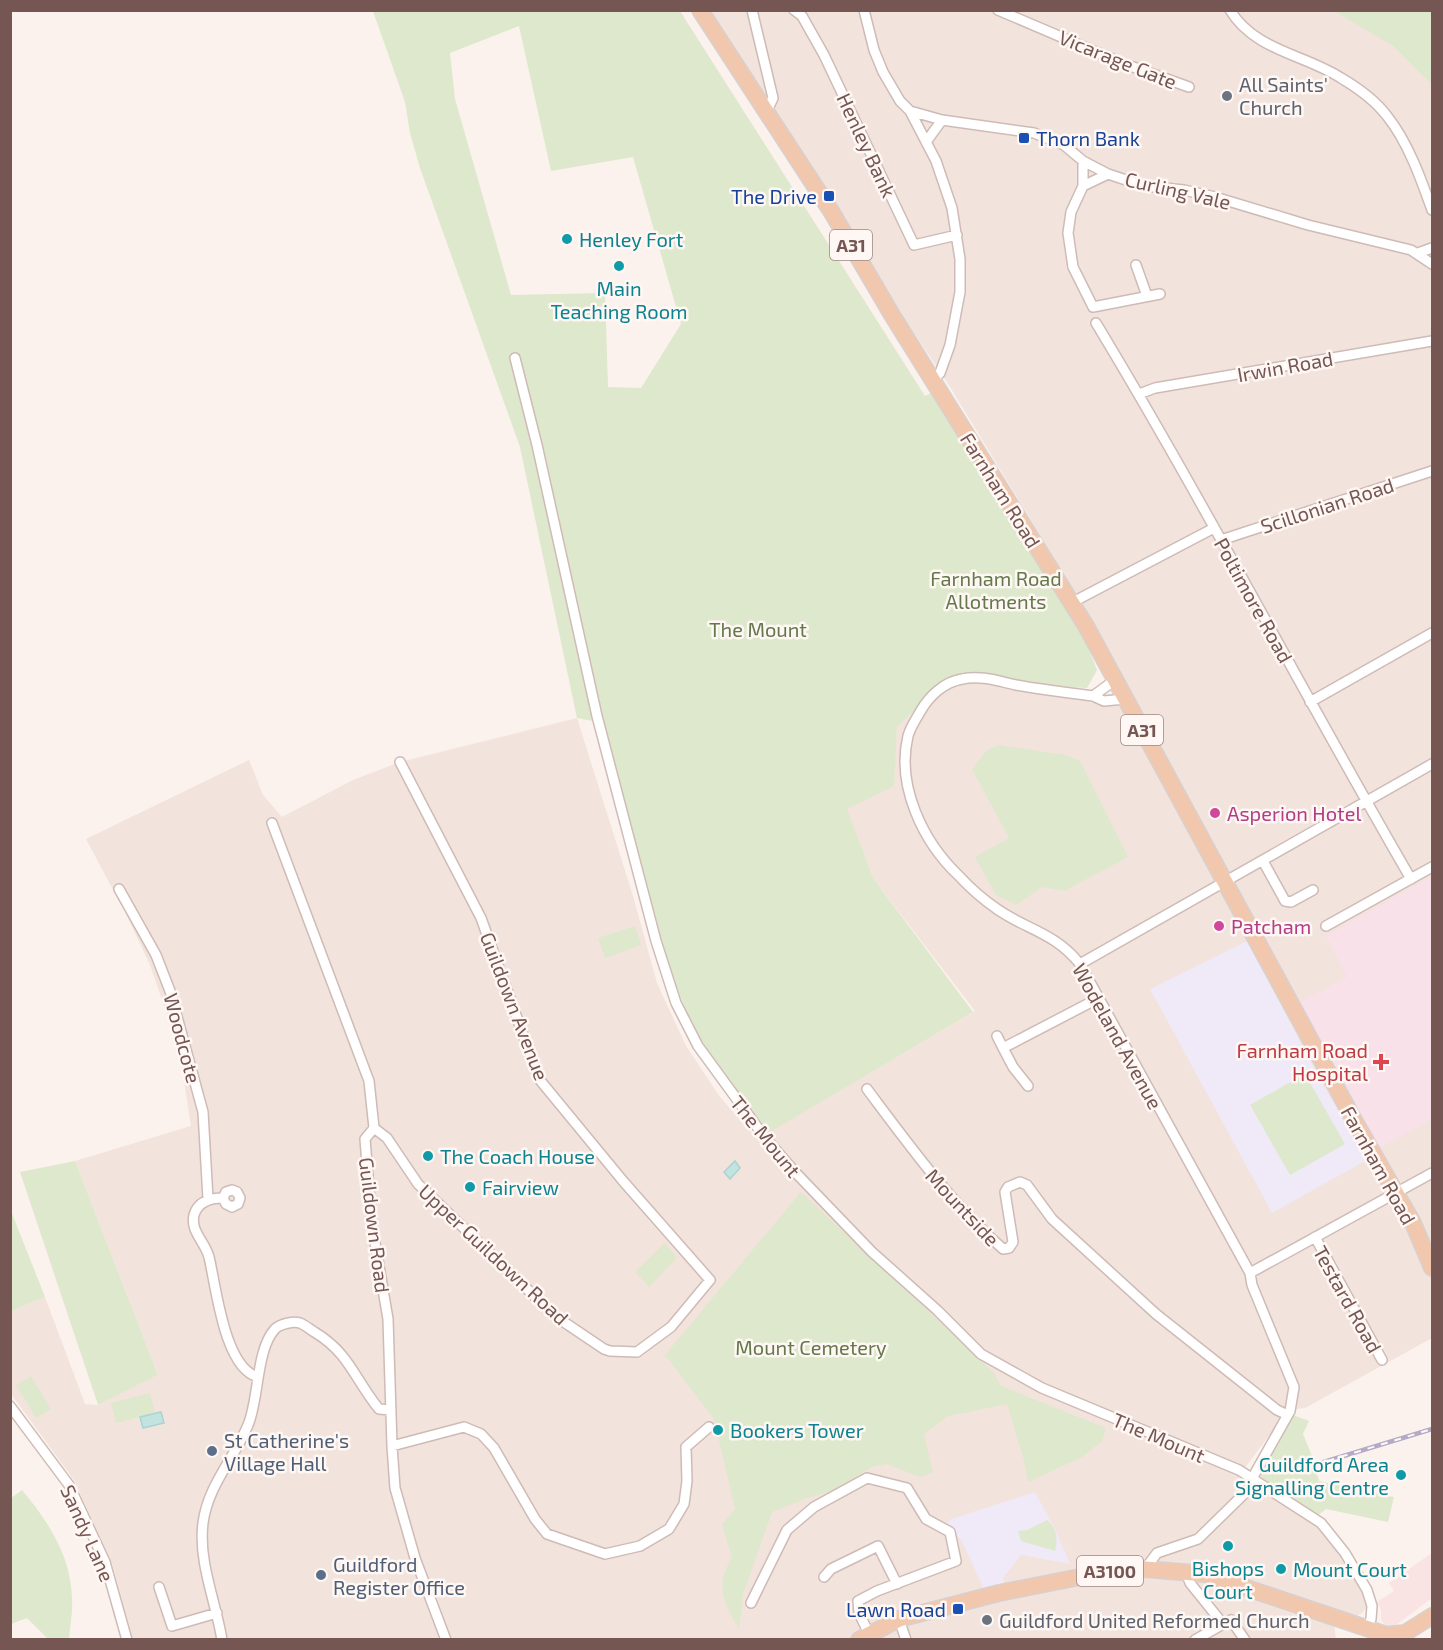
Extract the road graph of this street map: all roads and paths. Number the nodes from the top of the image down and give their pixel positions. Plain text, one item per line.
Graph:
1 (700, 10) edge
2 (752, 10) edge
3 (794, 10) edge
4 (864, 10) edge
5 (998, 10) edge
6 (1230, 10) edge
7 (1189, 87) dead end
8 (767, 111) junction
9 (910, 111) junction
10 (942, 120) junction
11 (926, 142) junction
12 (1083, 161) junction
13 (1108, 174) junction
14 (1083, 186) junction
15 (1432, 210) edge
16 (957, 236) junction
17 (1432, 248) edge
18 (1418, 252) junction
19 (1432, 264) edge
20 (1136, 265) dead end
21 (1160, 294) dead end
22 (1147, 296) junction
23 (1096, 322) dead end
24 (1432, 340) edge
25 (515, 358) dead end
26 (933, 380) junction
27 (1139, 394) junction
28 (1432, 471) edge
29 (1215, 528) junction
30 (1221, 540) junction
31 (1071, 603) junction
32 (1432, 633) edge
33 (1115, 680) junction
34 (1093, 696) junction
35 (1125, 699) junction
36 (1310, 702) junction
37 (400, 762) dead end
38 (1432, 764) edge
39 (1367, 801) junction
40 (272, 823) dead end
41 (1263, 861) junction
42 (1432, 867) edge
43 (1411, 879) junction
44 (1224, 881) junction
45 (119, 889) dead end
46 (1313, 890) dead end
47 (1326, 926) dead end
48 (1080, 964) junction
49 (1097, 999) junction
50 (997, 1036) dead end
51 (1004, 1048) junction
52 (1028, 1086) dead end
53 (867, 1089) dead end
54 (374, 1128) junction
55 (1432, 1173) edge
56 (1396, 1194) junction
57 (223, 1198) dead end
58 (208, 1199) junction
59 (1315, 1237) junction
60 (1432, 1268) edge
61 (1250, 1273) junction
62 (710, 1281) joint
63 (1382, 1360) dead end
64 (258, 1377) junction
65 (10, 1406) edge
66 (391, 1410) junction
67 (1288, 1415) junction
68 (709, 1427) dead end
69 (392, 1446) junction
70 (1253, 1478) junction
71 (1145, 1569) junction
72 (1186, 1572) junction
73 (824, 1577) dead end
74 (897, 1584) junction
75 (159, 1587) dead end
76 (751, 1603) dead end
77 (217, 1613) junction
78 (1432, 1616) edge
79 (899, 1619) junction
80 (1227, 1622) junction
81 (1432, 1624) edge
82 (1367, 1629) junction
83 (1396, 1636) edge
84 (864, 1637) edge
85 (127, 1640) edge
86 (222, 1640) edge
87 (446, 1640) edge
88 (906, 1640) edge
89 (1195, 1640) edge
90 (1245, 1640) edge

1 - 8 main road, Farnham Road / A31
2 - 8 street
3 - 16 street, Henley Bank
4 - 9 street
5 - 7 street, Vicarage Gate
6 - 15 street
8 - 26 main road, Farnham Road / A31
9 - 10 street, Curling Vale
9 - 11 street
10 - 11 street
10 - 12 street, Curling Vale
11 - 16 street
12 - 13 street, Curling Vale
12 - 14 street
13 - 14 street
13 - 18 street, Curling Vale
14 - 22 street
16 - 26 street
17 - 18 street, Curling Vale
18 - 19 street, Curling Vale
20 - 22 street
21 - 22 street
23 - 27 street, Poltimore Road
24 - 27 street, Irwin Road
25 - 70 street, The Mount
26 - 31 main road, Farnham Road / A31
27 - 29 street, Poltimore Road
28 - 30 street, Scillonian Road
29 - 30 street, Poltimore Road
29 - 31 street
30 - 36 street, Poltimore Road
31 - 33 main road, Farnham Road / A31
32 - 36 street
33 - 34 street
33 - 35 main road, Farnham Road / A31
34 - 35 street, Wodeland Avenue
34 - 48 street, Wodeland Avenue
35 - 44 main road, Farnham Road / A31
36 - 39 street, Poltimore Road
37 - 62 street, Guildown Avenue
38 - 39 street
39 - 41 street
39 - 43 street, Poltimore Road
40 - 54 street, Guildown Road
41 - 44 street
41 - 46 street
42 - 43 street
43 - 47 street
44 - 48 street
44 - 56 main road, Farnham Road / A31
45 - 58 street, Woodcote
48 - 49 street, Wodeland Avenue
49 - 51 street
49 - 61 street, Wodeland Avenue
50 - 51 street
51 - 52 street
53 - 67 street, Mountside
54 - 62 street, Upper Guildown Road
54 - 66 street, Guildown Road
55 - 56 street
56 - 59 street
56 - 60 main road, Farnham Road / A31
57 - 58 street
58 - 64 street
59 - 61 street
59 - 63 street, Testard Road
61 - 67 street, Wodeland Avenue
64 - 66 street
64 - 77 street
65 - 85 street, Sandy Lane
66 - 69 street, Guildown Road
67 - 70 street, Wodeland Avenue
68 - 69 street
69 - 87 street, Guildown Road
70 - 71 street, Wodeland Avenue
70 - 82 street, The Mount
71 - 72 main road, A3100
71 - 79 main road, A3100
72 - 80 street
72 - 82 main road, A3100
73 - 74 street
74 - 76 street
74 - 84 street
75 - 77 street
77 - 86 street
78 - 83 main road
79 - 84 main road, A3100
79 - 88 street
80 - 89 street
80 - 90 street
81 - 83 main road
82 - 83 main road, A3100

